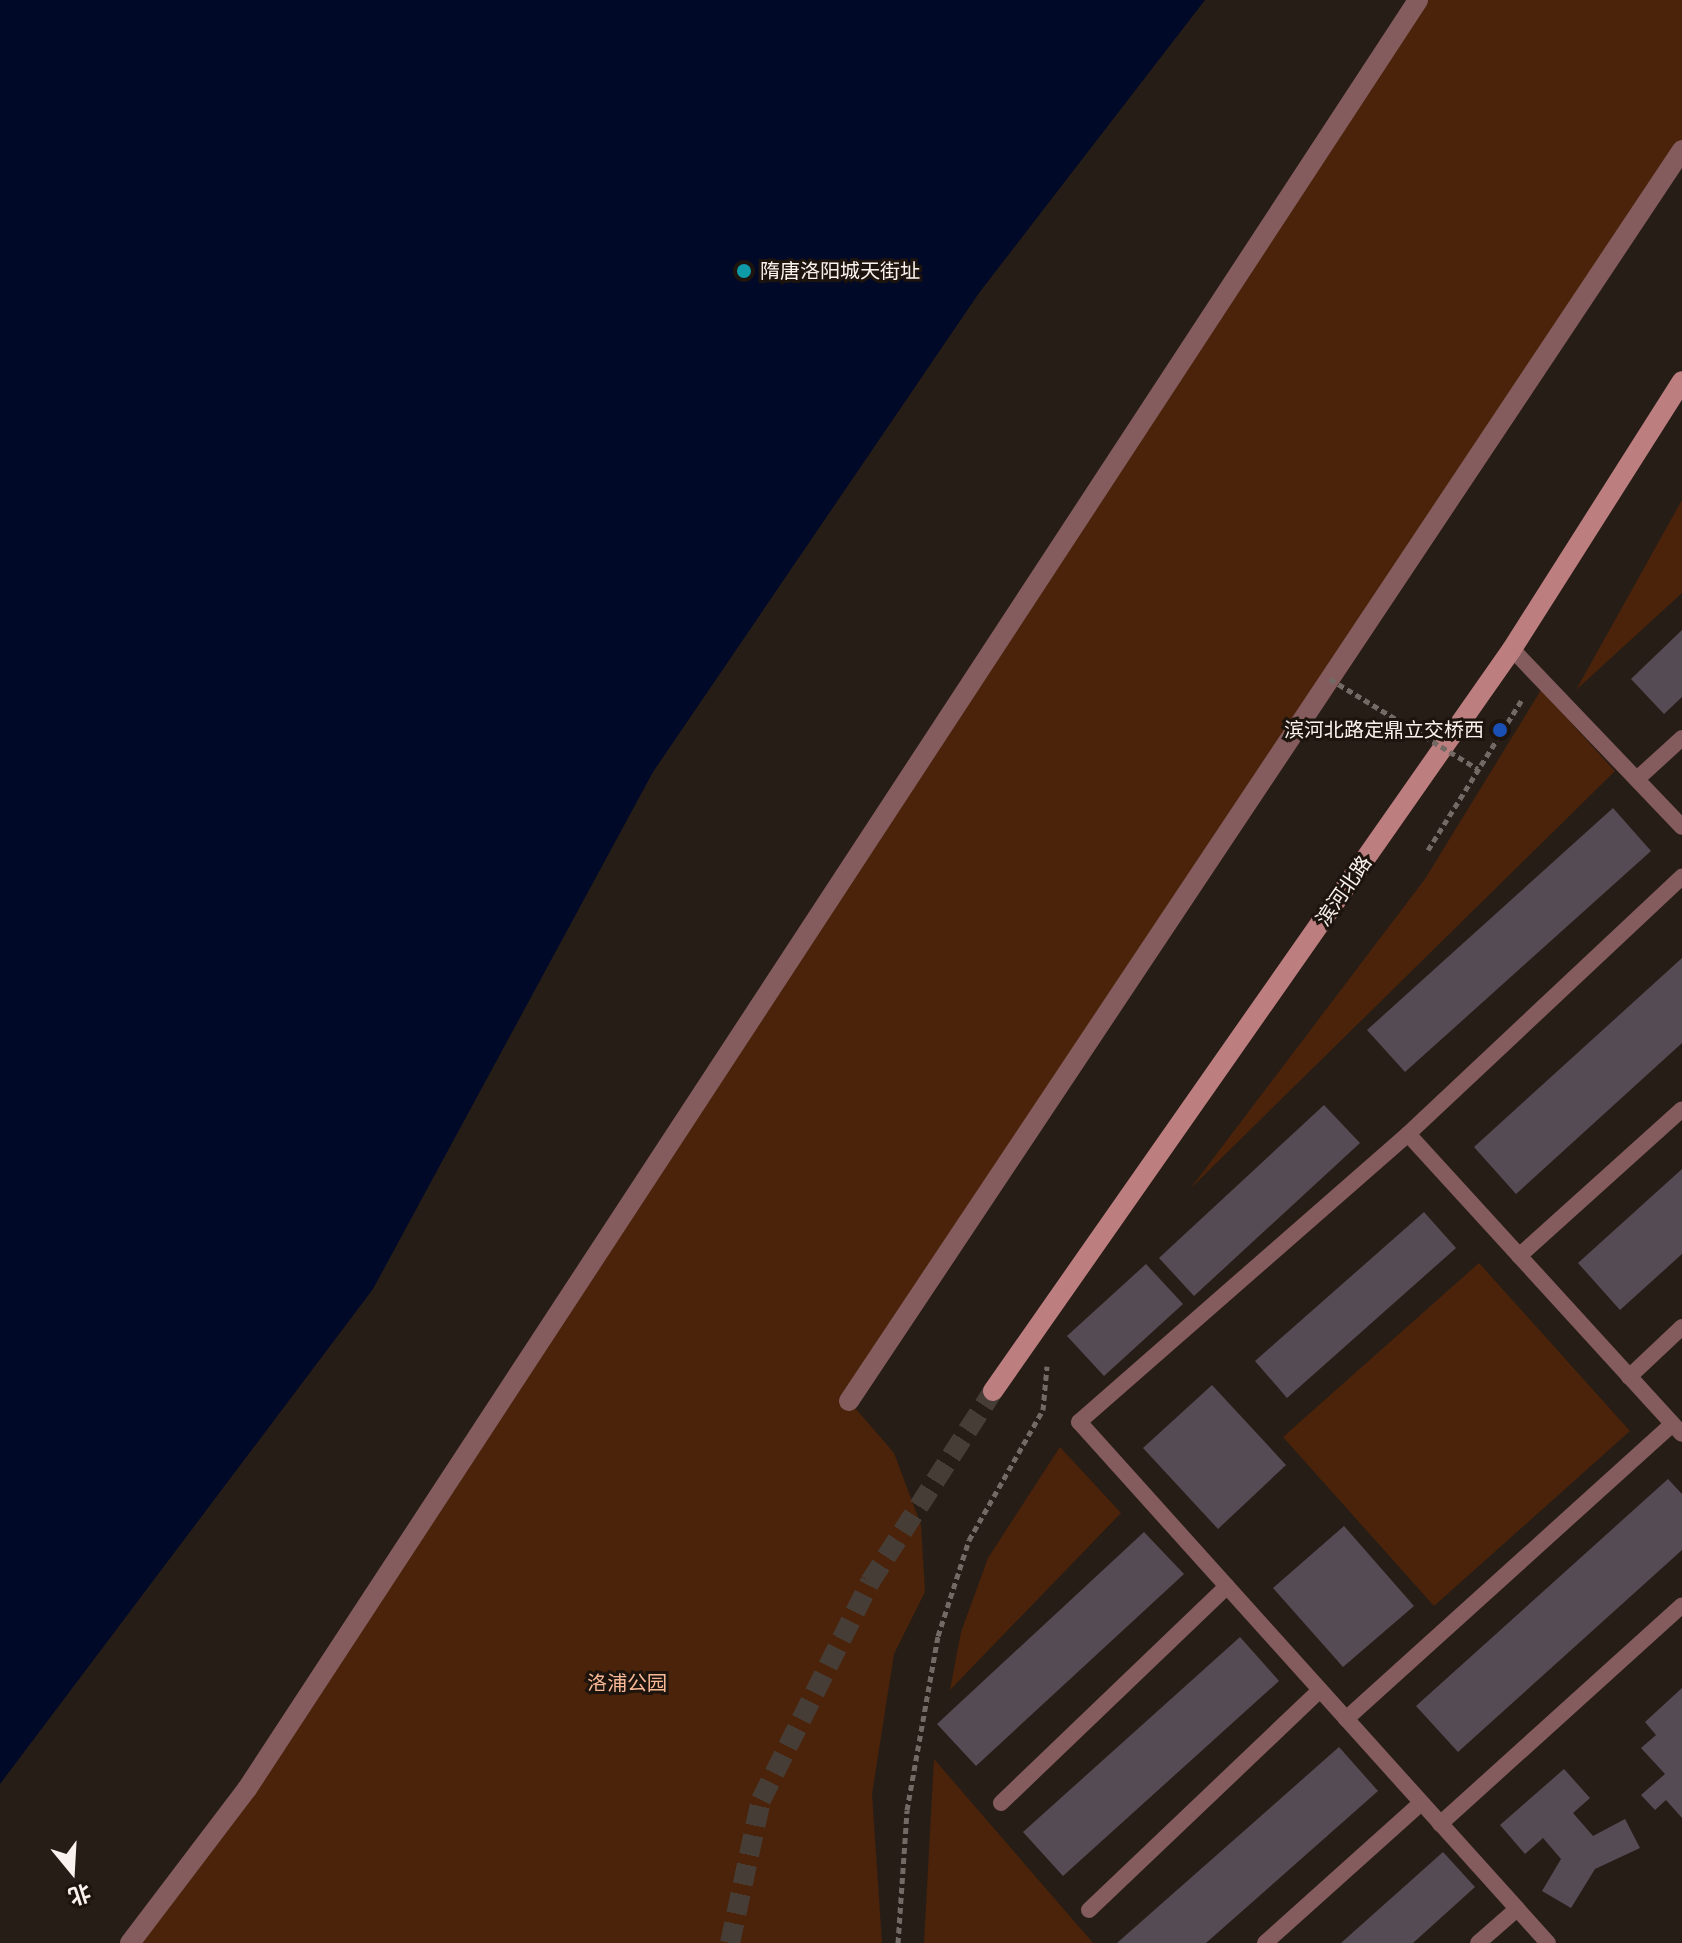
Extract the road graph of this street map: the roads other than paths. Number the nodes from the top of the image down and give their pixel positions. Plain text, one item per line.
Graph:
1 (1418, 0) edge
2 (1682, 150) edge
3 (1682, 381) edge
4 (1512, 649) junction
5 (1682, 738) edge
6 (1637, 779) junction
7 (1682, 827) edge
8 (1682, 877) edge
9 (1682, 1109) edge
10 (1408, 1134) junction
11 (1519, 1256) junction
12 (1682, 1327) edge
13 (1629, 1377) junction
14 (993, 1391) tunnel mouth
15 (849, 1401) dead end
16 (1677, 1429) edge
17 (1227, 1586) junction
18 (1682, 1605) edge
19 (1320, 1690) junction
20 (1346, 1719) junction
21 (1001, 1803) dead end
22 (1421, 1803) junction
23 (1440, 1824) junction
24 (1517, 1909) junction
25 (1089, 1910) dead end
26 (130, 1943) edge
27 (1265, 1943) edge
28 (1478, 1943) edge
29 (1548, 1943) edge

1 - 26 street
2 - 15 street
3 - 4 main road, 滨河北路
4 - 6 lane
4 - 14 main road, 滨河北路
5 - 6 lane
6 - 7 lane
8 - 10 lane
9 - 11 lane
10 - 11 lane
10 - 17 lane
11 - 13 lane
12 - 13 lane
13 - 16 lane
16 - 20 lane
17 - 19 lane
17 - 21 lane
18 - 23 lane
19 - 20 lane
19 - 25 lane
20 - 22 lane
22 - 23 lane
22 - 27 lane
23 - 24 lane
24 - 28 lane
24 - 29 lane

